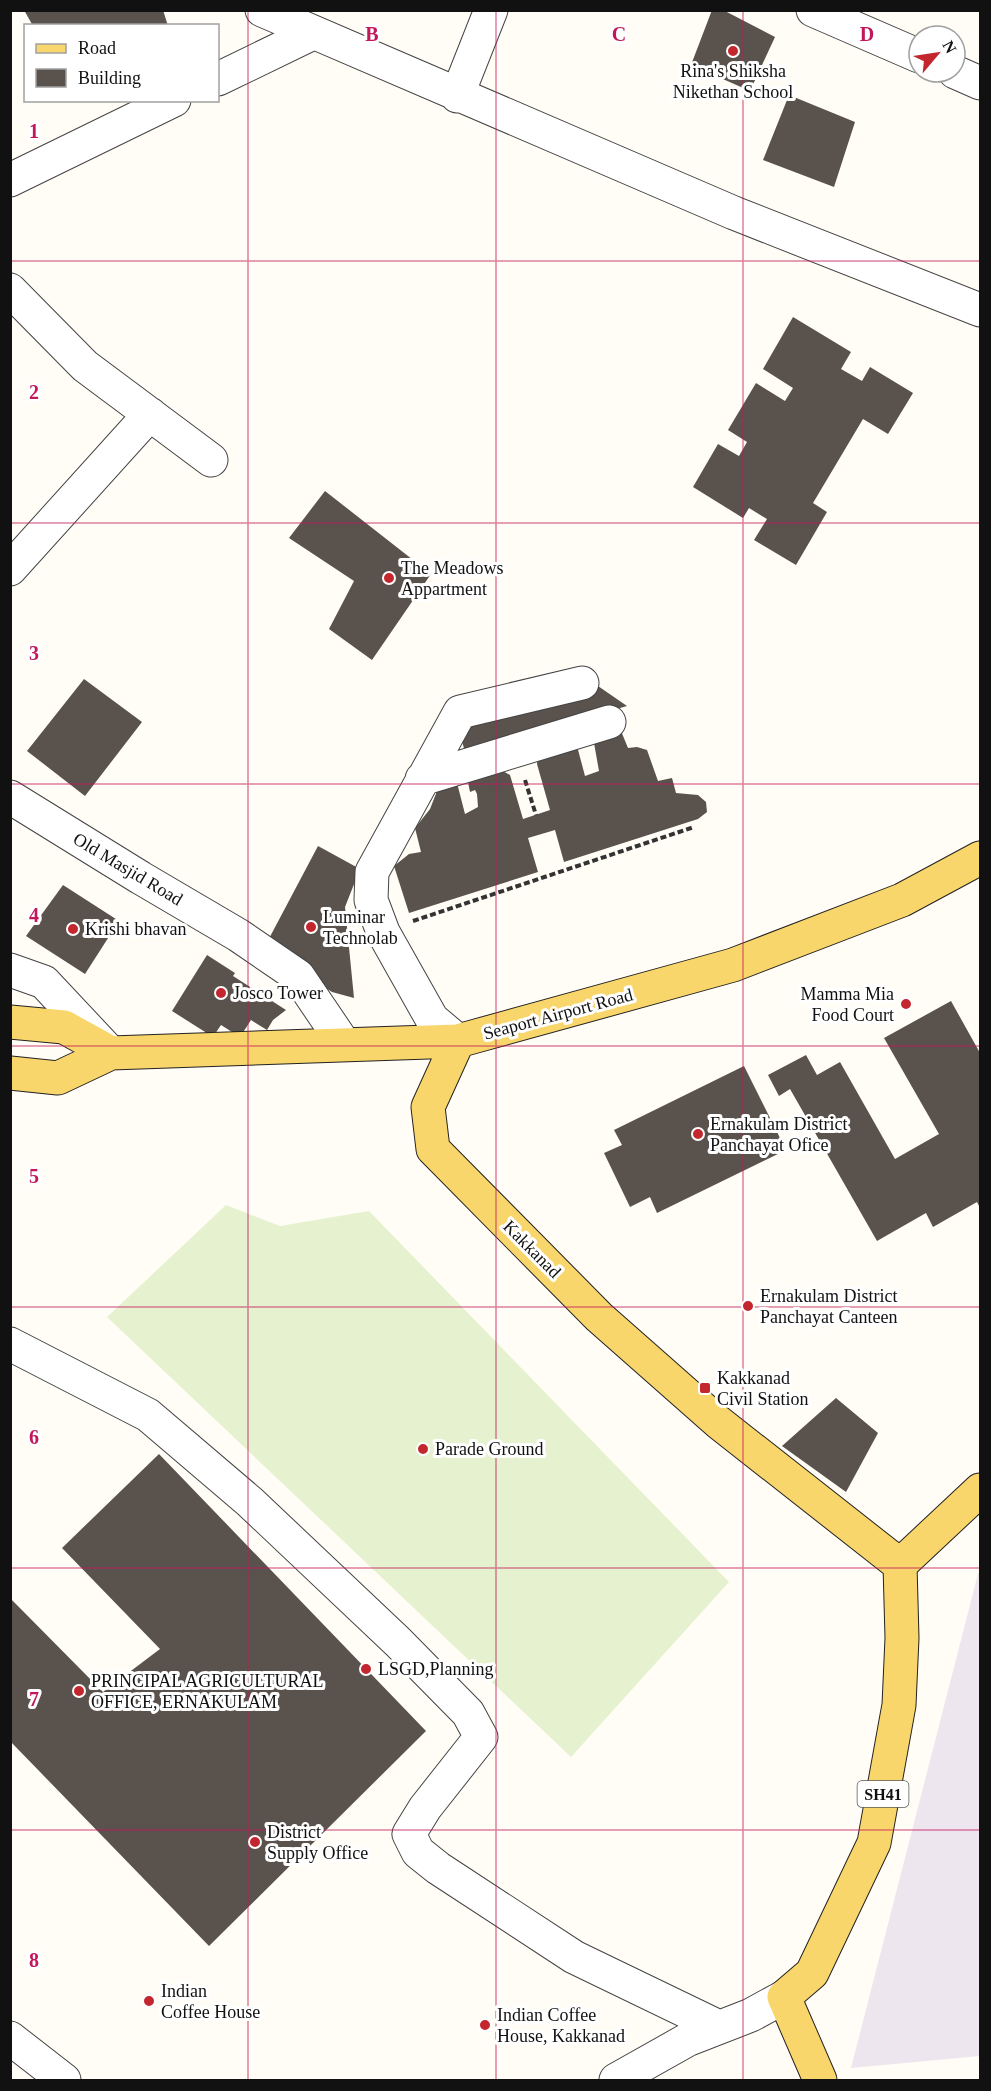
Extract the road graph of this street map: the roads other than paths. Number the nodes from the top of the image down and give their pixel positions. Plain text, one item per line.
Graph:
1 (261, 10) edge
2 (491, 10) edge
3 (813, 10) edge
4 (313, 33) junction
5 (907, 51) edge
6 (967, 77) edge
7 (219, 79) edge
8 (981, 83) edge
9 (457, 96) junction
10 (170, 102) edge
11 (10, 180) edge
12 (10, 290) edge
13 (981, 310) edge
14 (150, 414) junction
15 (211, 460) dead end
16 (10, 569) edge
17 (582, 683) dead end
18 (609, 722) dead end
19 (422, 779) junction
20 (10, 797) edge
21 (981, 858) edge
22 (10, 970) edge
23 (10, 1022) edge
24 (458, 1041) junction
25 (344, 1044) junction
26 (111, 1053) junction
27 (10, 1073) edge
28 (10, 1344) edge
29 (981, 1490) edge
30 (900, 1565) junction
31 (784, 1997) junction
32 (719, 2027) junction
33 (10, 2038) edge
34 (64, 2080) edge
35 (616, 2080) edge
36 (820, 2080) edge

1 - 4 street
2 - 9 street
3 - 5 street
4 - 7 street
4 - 9 street
6 - 8 street
9 - 13 street
10 - 11 street
12 - 14 street
14 - 15 street
14 - 16 street
17 - 19 street
18 - 19 street
19 - 24 street
20 - 25 street, Old Masjid Road
21 - 24 main road, Seaport Airport Road
22 - 26 street
23 - 26 main road
24 - 25 main road, Seaport Airport Road
24 - 30 main road, Kakkanad
25 - 26 main road, Seaport Airport Road
26 - 27 main road, Seaport Airport Road
28 - 32 street
29 - 30 main road
30 - 31 main road, SH41
31 - 32 street
31 - 36 main road
32 - 35 street
33 - 34 street

